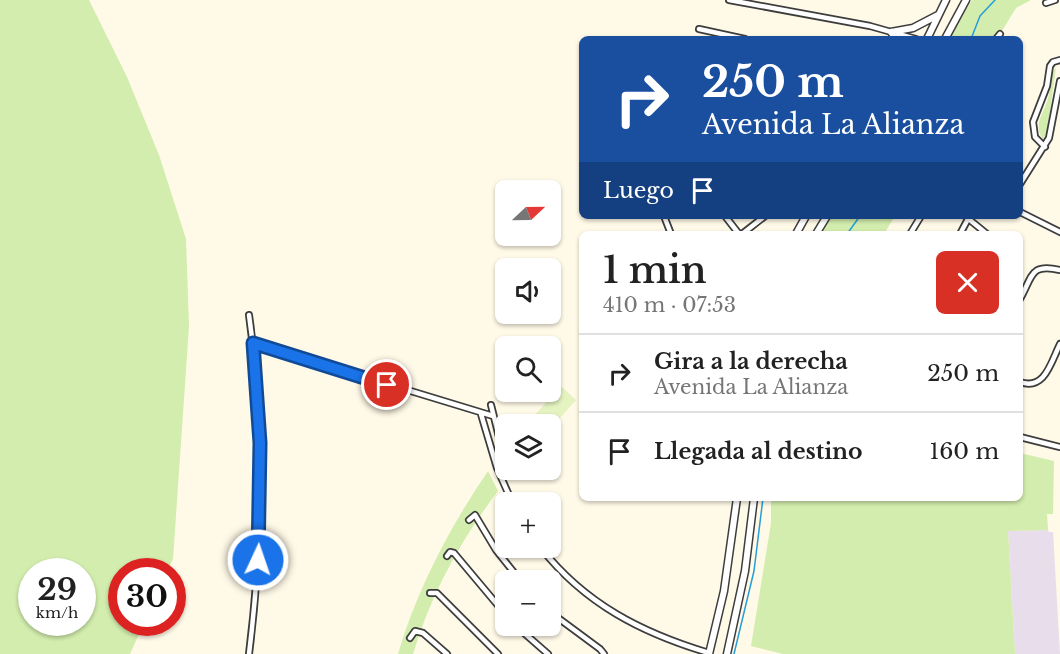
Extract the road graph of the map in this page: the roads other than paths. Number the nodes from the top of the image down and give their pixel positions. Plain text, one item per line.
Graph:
1 (729, 0) edge
2 (946, 0) edge
3 (966, 0) edge
4 (1055, 0) edge
5 (1046, 3) dead end
6 (938, 15) junction
7 (699, 29) dead end
8 (891, 32) junction
9 (722, 36) edge
10 (894, 36) edge
11 (898, 36) edge
12 (905, 36) edge
13 (928, 36) edge
14 (947, 36) edge
15 (1060, 60) edge
16 (1060, 81) edge
17 (1045, 147) junction
18 (1023, 178) edge
19 (1023, 214) edge
20 (728, 219) edge
21 (761, 219) edge
22 (968, 219) edge
23 (738, 231) edge
24 (745, 231) edge
25 (983, 231) edge
26 (1060, 232) edge
27 (1060, 270) edge
28 (1023, 294) edge
29 (249, 315) dead end
30 (253, 343) junction
31 (1060, 344) edge
32 (1023, 383) edge
33 (491, 405) dead end
34 (481, 414) junction
35 (494, 416) junction
36 (495, 420) edge
37 (1023, 438) edge
38 (1060, 447) edge
39 (508, 492) edge
40 (737, 501) edge
41 (754, 501) edge
42 (469, 520) dead end
43 (447, 556) dead end
44 (550, 558) edge
45 (512, 570) edge
46 (430, 593) dead end
47 (495, 602) edge
48 (561, 620) edge
49 (527, 636) edge
50 (410, 638) dead end
51 (709, 653) edge
52 (249, 654) edge
53 (447, 654) edge
54 (498, 654) edge
55 (548, 654) edge
56 (604, 654) edge
57 (727, 654) edge

1 - 8 street
2 - 6 street
3 - 14 street
4 - 5 street
6 - 8 street
6 - 13 street
7 - 9 street
8 - 10 street
8 - 11 street
8 - 12 street
15 - 17 street
16 - 17 street
17 - 18 street
19 - 26 street
20 - 23 street
21 - 24 street
22 - 25 street
27 - 28 street
29 - 30 street
30 - 34 street
30 - 52 street
31 - 32 street
33 - 35 street
34 - 35 street
34 - 39 street
35 - 36 street
37 - 38 street
40 - 51 street
41 - 57 street
42 - 45 street
43 - 47 street
44 - 51 street
46 - 54 street
48 - 56 street
49 - 55 street
50 - 53 street

